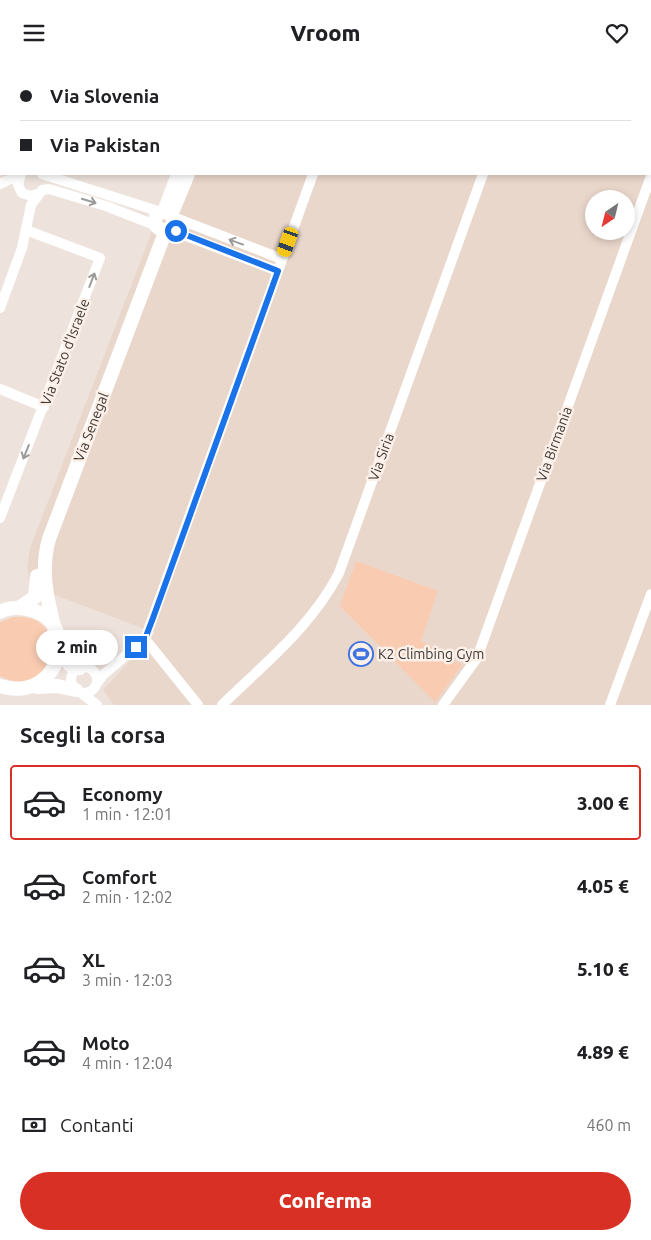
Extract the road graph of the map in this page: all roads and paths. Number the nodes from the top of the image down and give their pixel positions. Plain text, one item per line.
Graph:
1 (19, 175) edge
2 (20, 175) edge
3 (178, 175) edge
4 (188, 175) edge
5 (312, 175) edge
6 (482, 175) edge
7 (651, 176) edge
8 (44, 179) edge
9 (0, 185) edge
10 (21, 191) junction
11 (28, 214) junction
12 (165, 221) junction
13 (26, 230) junction
14 (282, 259) junction
15 (278, 271) junction
16 (0, 307) edge
17 (0, 389) edge
18 (44, 407) junction
19 (0, 518) edge
20 (651, 594) edge
21 (20, 607) junction
22 (0, 612) edge
23 (55, 629) junction
24 (145, 639) junction
25 (60, 651) junction
26 (80, 668) junction
27 (98, 679) junction
28 (0, 686) edge
29 (37, 687) junction
30 (78, 692) junction
31 (97, 705) edge
32 (198, 705) edge
33 (222, 705) edge
34 (443, 705) edge
35 (610, 705) edge

1 - 9 street
2 - 10 street
3 - 12 main road, Via Senegal
4 - 12 main road, Via Senegal
5 - 14 street
6 - 33 street, Via Siria
7 - 34 street, Via Birmania
8 - 10 street
8 - 11 street
8 - 12 street
8 -> 12 street
9 - 10 street
10 - 11 street
11 - 13 street
14 -> 12 street
12 - 15 street
12 - 21 main road, Via Senegal
12 - 23 main road, Via Senegal
13 - 16 street
18 -> 13 street, Via Stato d'Israele
14 - 15 street
15 - 24 street
17 - 18 street
18 -> 19 street, Via Stato d'Israele
20 - 35 street
21 - 22 main road
21 - 23 main road
23 - 25 main road, Via Senegal
24 - 27 street
24 - 32 street
25 - 26 main road
25 - 29 main road
26 - 27 street
26 - 30 street
27 - 30 street
27 - 31 street
28 - 29 main road
29 - 30 main road
30 - 31 street

